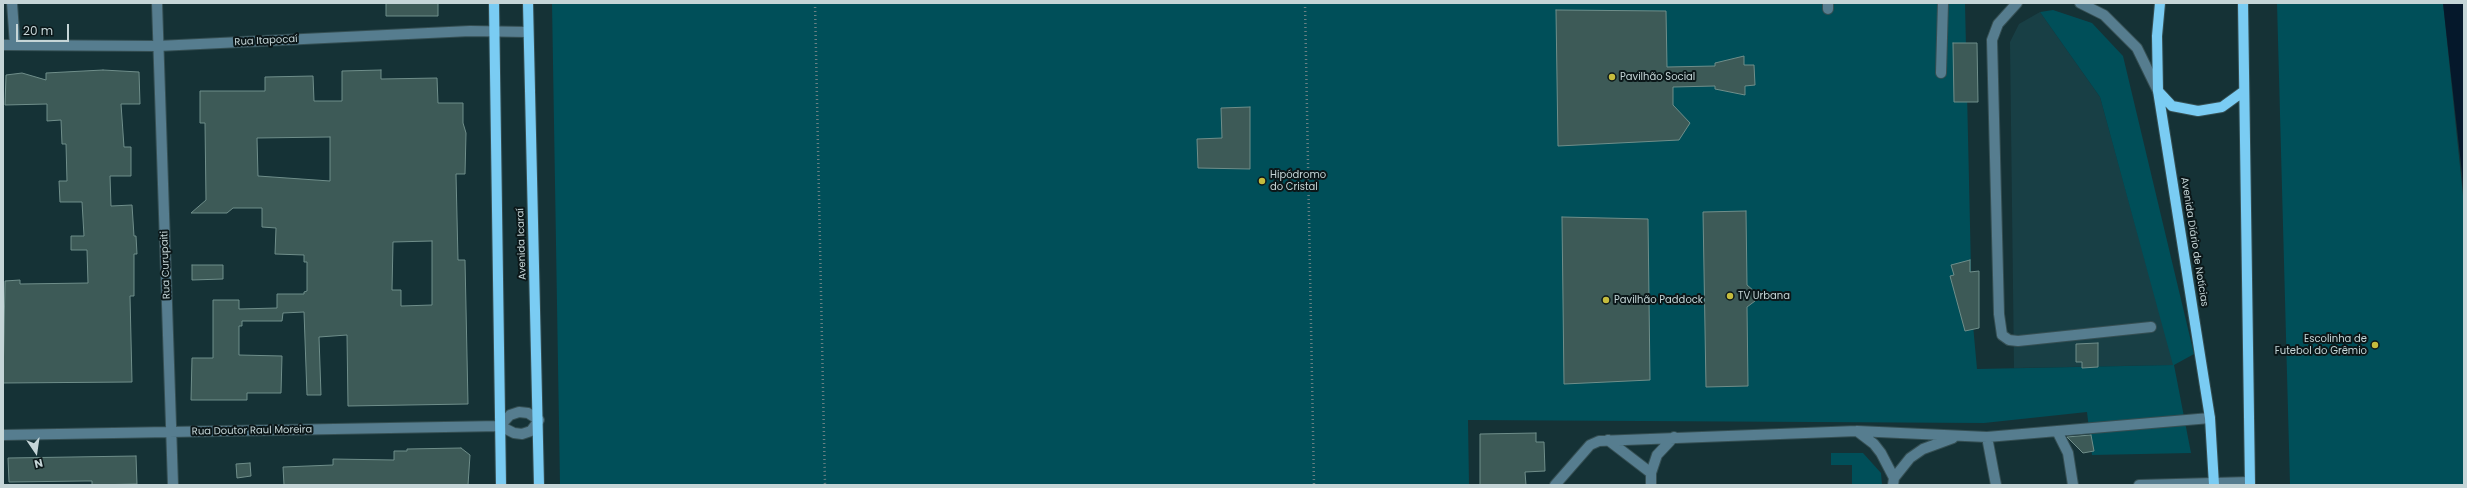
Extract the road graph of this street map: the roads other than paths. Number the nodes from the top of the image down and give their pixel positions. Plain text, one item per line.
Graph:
1 (12, 3) edge
2 (157, 3) edge
3 (494, 3) edge
4 (528, 3) edge
5 (1943, 3) edge
6 (2017, 3) edge
7 (2080, 3) edge
8 (2160, 3) edge
9 (2241, 5) edge
10 (494, 30) junction
11 (528, 32) junction
12 (3, 45) edge
13 (15, 45) junction
14 (158, 46) junction
15 (1941, 73) dead end
16 (2158, 91) junction
17 (2244, 91) junction
18 (2151, 327) dead end
19 (2210, 418) junction
20 (539, 420) junction
21 (500, 426) junction
22 (1857, 431) junction
23 (2057, 431) junction
24 (171, 432) junction
25 (3, 435) edge
26 (1959, 436) junction
27 (1987, 437) junction
28 (1674, 438) junction
29 (1608, 440) junction
30 (1651, 473) junction
31 (1894, 481) edge
32 (2214, 483) edge
33 (2250, 483) edge
34 (173, 485) edge
35 (501, 485) edge
36 (539, 485) edge
37 (1555, 485) edge
38 (1651, 485) edge
39 (1996, 485) edge
40 (2073, 485) edge
41 (2139, 485) edge

1 - 13 street
2 - 14 street, Rua Curupaiti
3 - 10 main road
4 - 11 main road, Avenida Icaraí
5 - 15 street
6 - 18 street
7 - 16 street
8 - 16 main road, Avenida Diário de Notícias
9 - 17 main road
10 - 11 street, Rua Itapocaí
10 - 14 street, Rua Itapocaí
10 - 21 main road
11 - 20 main road, Avenida Icaraí
12 - 13 street, Rua Itapocaí
13 - 14 street, Rua Itapocaí
14 - 24 street, Rua Curupaiti
16 - 17 main road
16 - 19 main road, Avenida Diário de Notícias
17 - 33 main road
19 - 23 street
19 - 32 main road, Avenida Diário de Notícias
20 - 21 street
20 - 21 street, Rua Doutor Raul Moreira
20 - 36 main road, Avenida Icaraí
21 - 24 street, Rua Doutor Raul Moreira
21 - 35 main road
22 - 26 street
22 - 28 street
22 - 31 street
23 - 27 street
23 - 40 street
24 - 25 street, Rua Doutor Raul Moreira
24 - 34 street, Rua Curupaiti
26 - 27 street
26 - 31 street
27 - 39 street
28 - 29 street
28 - 30 street
29 - 30 street
29 - 37 street
30 - 38 street
32 - 33 street
32 - 41 street

